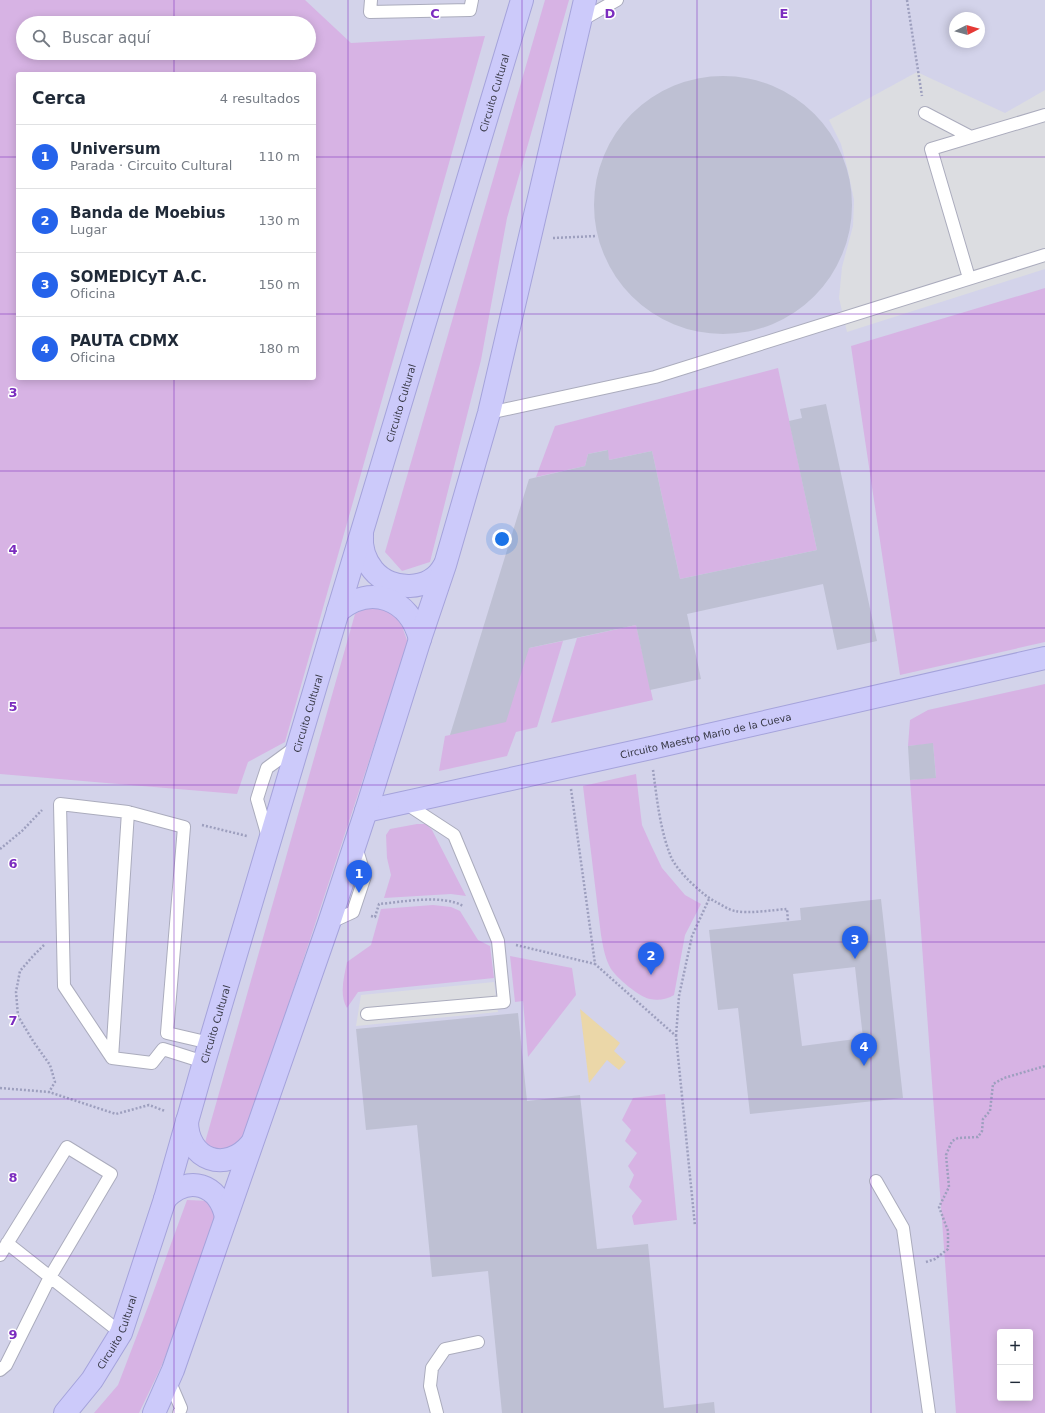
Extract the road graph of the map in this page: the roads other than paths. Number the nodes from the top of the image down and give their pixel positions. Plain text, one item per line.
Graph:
1 (371, 0) edge
2 (472, 0) edge
3 (522, 0) edge
4 (585, 0) edge
5 (617, 0) edge
6 (580, 21) junction
7 (925, 113) road end
8 (1045, 115) edge
9 (971, 137) junction
10 (1045, 255) edge
11 (969, 278) junction
12 (489, 413) junction
13 (365, 524) junction
14 (445, 565) junction
15 (338, 611) junction
16 (420, 639) junction
17 (1045, 658) edge
18 (405, 803) junction
19 (366, 811) junction
20 (128, 812) junction
21 (355, 842) junction
22 (329, 923) junction
23 (367, 1014) dead end
24 (207, 1053) junction
25 (112, 1058) junction
26 (187, 1120) junction
27 (251, 1144) junction
28 (876, 1181) dead end
29 (165, 1199) junction
30 (226, 1216) junction
31 (7, 1243) junction
32 (0, 1255) edge
33 (50, 1277) junction
34 (121, 1333) junction
35 (478, 1342) dead end
36 (0, 1370) edge
37 (169, 1380) junction
38 (65, 1413) edge
39 (154, 1413) edge
40 (179, 1413) edge
41 (436, 1413) edge
42 (929, 1413) edge

1 - 2 lane
3 - 13 street, Circuito Cultural
4 - 6 street
5 - 6 lane
6 - 12 street
7 - 9 lane
8 - 9 lane
9 - 11 lane
10 - 11 lane
11 - 12 lane
12 - 14 street
13 - 14 street
13 - 15 street, Circuito Cultural
14 - 16 street
15 - 16 street
15 - 24 street, Circuito Cultural
16 - 19 street
17 - 18 street, Circuito Maestro Mario de la Cueva
18 - 19 street, Circuito Maestro Mario de la Cueva
18 - 23 lane
19 - 21 street
20 - 24 lane
20 - 25 lane
20 - 25 lane
21 - 22 street
21 - 22 lane
22 - 27 street
24 - 25 lane
24 - 26 street, Circuito Cultural
26 - 27 street
26 - 29 street, Circuito Cultural
27 - 30 street
28 - 42 lane
29 - 30 street
29 - 34 street, Circuito Cultural
30 - 37 street
31 - 32 lane
31 - 33 lane
31 - 33 lane
33 - 34 lane
33 - 36 lane
34 - 38 street, Circuito Cultural
35 - 41 lane
37 - 39 street
37 - 40 lane

